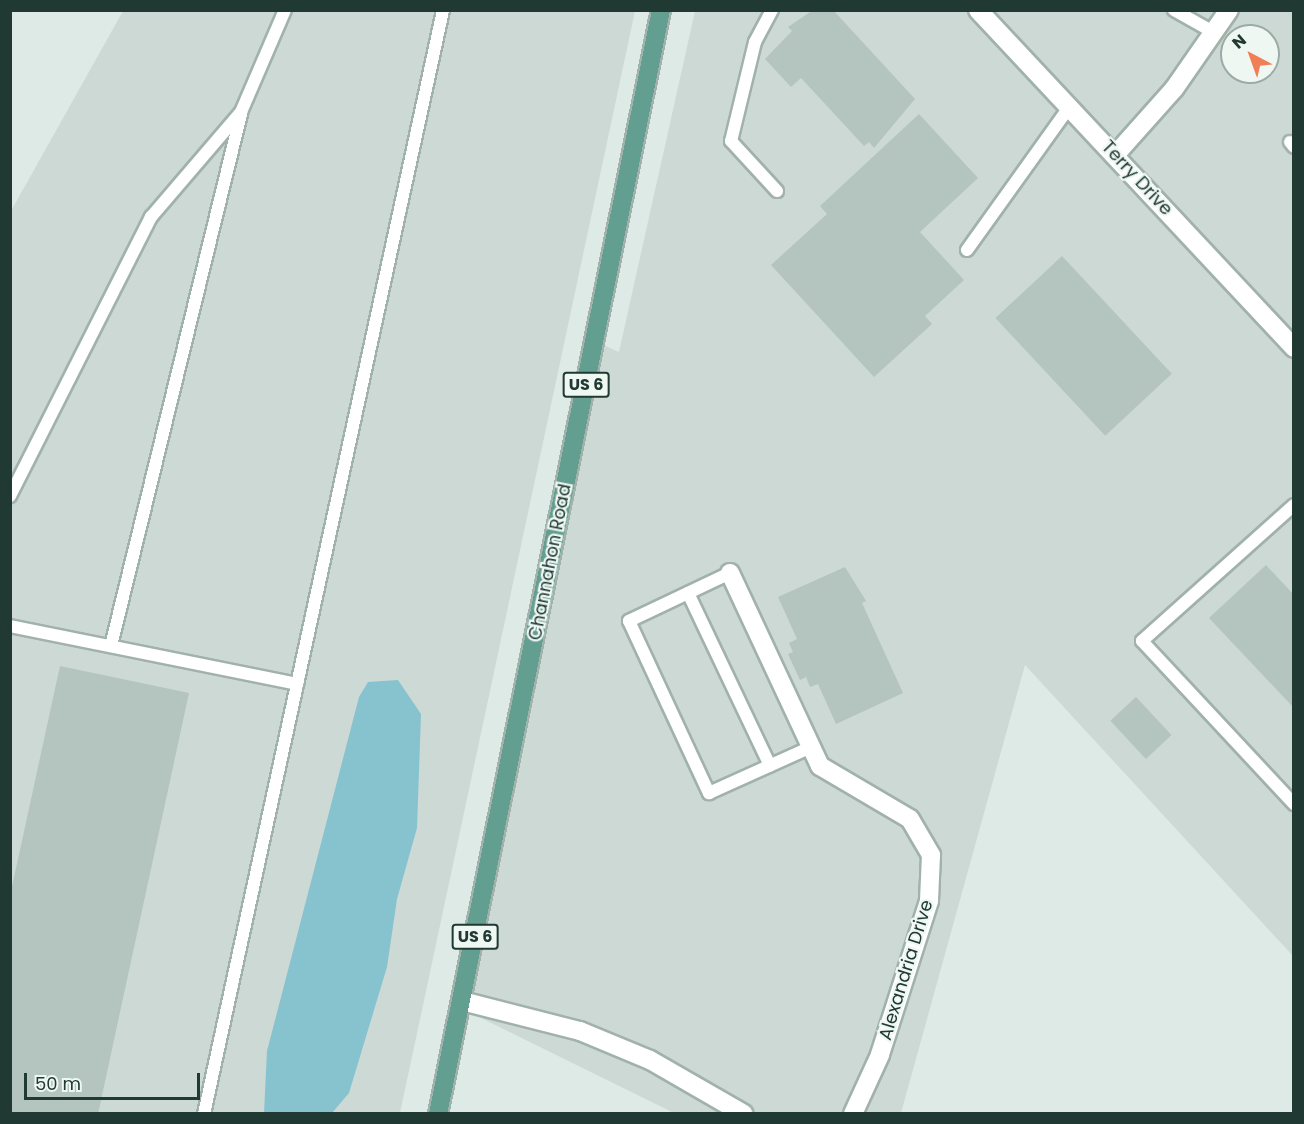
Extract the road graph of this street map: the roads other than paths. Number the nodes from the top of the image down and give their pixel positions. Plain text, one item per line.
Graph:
1 (285, 10) edge
2 (443, 10) edge
3 (661, 10) edge
4 (772, 10) edge
5 (1174, 10) edge
6 (1229, 10) edge
7 (978, 11) edge
8 (1215, 33) junction
9 (1070, 106) junction
10 (241, 112) junction
11 (1116, 154) junction
12 (777, 191) dead end
13 (967, 250) dead end
14 (1293, 348) edge
15 (10, 496) edge
16 (1293, 505) edge
17 (729, 573) joint
18 (688, 593) junction
19 (10, 626) edge
20 (111, 646) junction
21 (297, 684) junction
22 (812, 747) junction
23 (770, 766) junction
24 (1293, 804) edge
25 (462, 1001) junction
26 (204, 1113) edge
27 (438, 1113) edge
28 (744, 1113) edge
29 (853, 1113) edge

1 - 10 lane
2 - 21 lane
3 - 25 main road, Channahon Road / US 6
4 - 12 lane
5 - 8 lane
6 - 8 street
7 - 9 street, Terry Drive
8 - 11 street
9 - 11 street, Terry Drive
9 - 13 lane
10 - 15 lane
10 - 20 lane
11 - 14 street, Terry Drive
16 - 24 lane
17 - 18 lane
17 - 22 street, Alexandria Drive
18 - 23 lane
18 - 23 lane
19 - 20 lane
20 - 21 lane
21 - 26 lane
22 - 23 lane
22 - 29 street, Alexandria Drive
25 - 27 main road, Channahon Road / US 6
25 - 28 street

